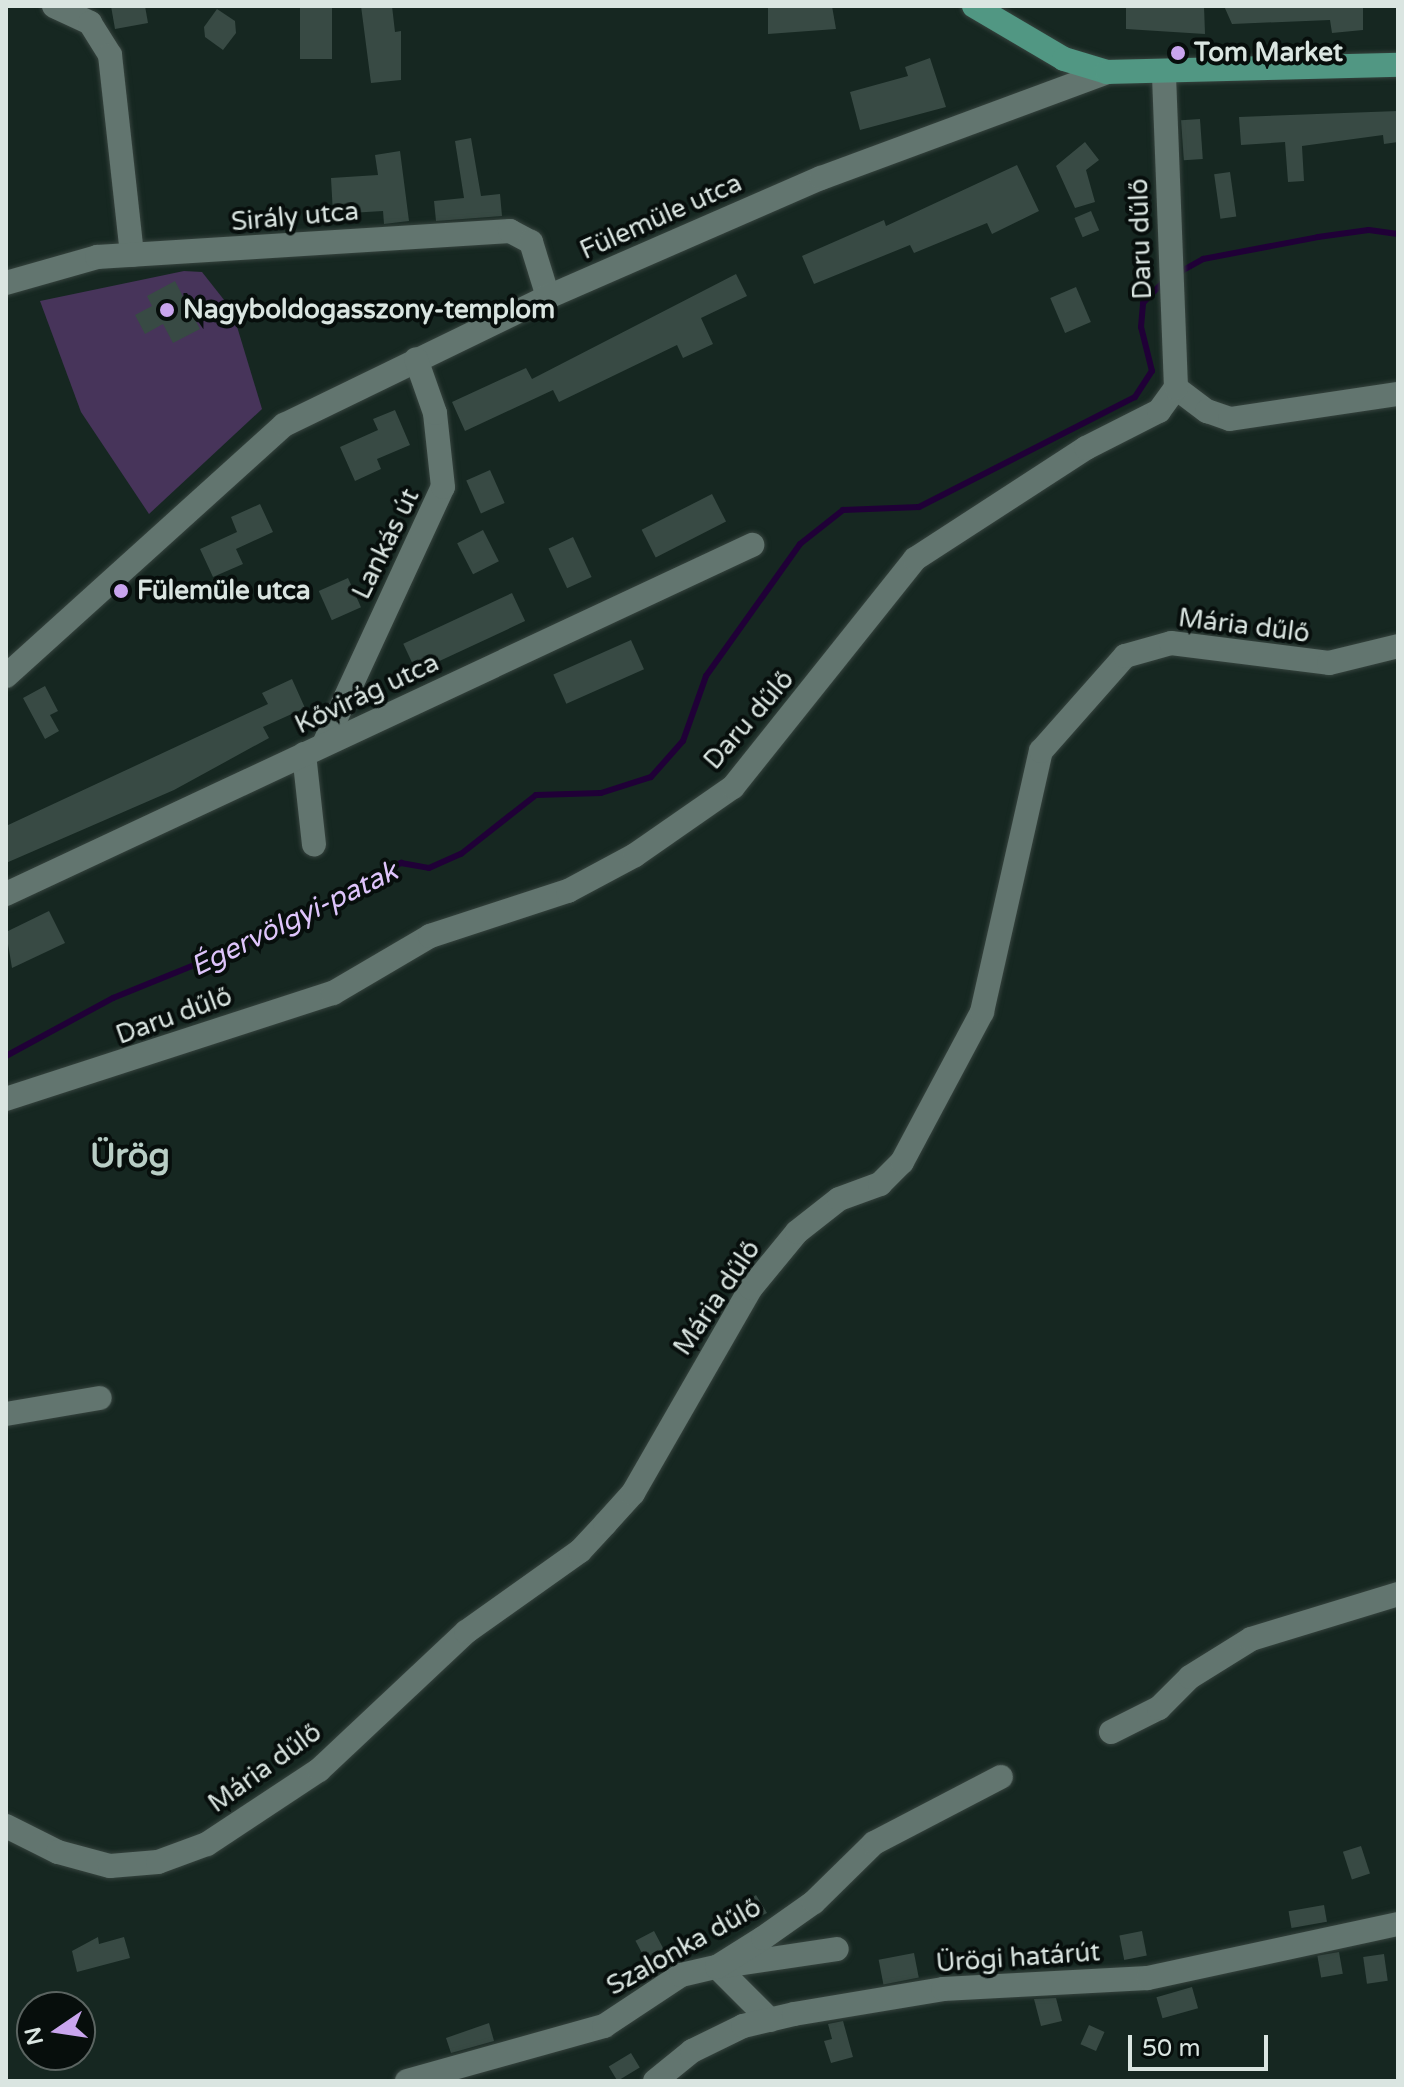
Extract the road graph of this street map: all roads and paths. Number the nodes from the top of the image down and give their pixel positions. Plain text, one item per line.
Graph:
1 (54, 6) edge
2 (974, 6) edge
3 (1398, 65) edge
4 (1107, 72) junction
5 (1164, 75) junction
6 (132, 255) junction
7 (6, 283) edge
8 (548, 297) junction
9 (416, 359) junction
10 (1176, 388) junction
11 (1398, 394) edge
12 (752, 545) dead end
13 (1398, 646) edge
14 (6, 676) edge
15 (314, 749) junction
16 (314, 844) dead end
17 (6, 894) edge
18 (6, 1099) edge
19 (100, 1398) dead end
20 (6, 1414) edge
21 (1398, 1594) edge
22 (1111, 1732) dead end
23 (1001, 1777) dead end
24 (6, 1826) edge
25 (1398, 1924) edge
26 (837, 1949) dead end
27 (717, 1967) junction
28 (891, 1998) junction
29 (770, 2020) junction
30 (854, 2020) dead end
31 (407, 2081) edge
32 (655, 2081) edge

1 - 6 street
2 - 4 main road
3 - 5 main road
4 - 5 main road
4 - 8 street, Fülemüle utca
5 - 10 street, Daru dűlő
6 - 7 street, Sirály utca
6 - 8 street, Sirály utca
8 - 9 street, Fülemüle utca
9 - 14 street, Fülemüle utca
9 - 15 street, Lankás út
10 - 11 street
10 - 18 street, Daru dűlő
12 - 15 street, Kővirág utca
13 - 24 street, Mária dűlő
15 - 16 street
15 - 17 street, Kővirág utca
19 - 20 street
21 - 22 street
23 - 27 street, Szalonka dűlő
25 - 28 street, Ürögi határút
26 - 27 street
27 - 29 street
27 - 31 street, Szalonka dűlő
28 - 29 street, Ürögi határút
28 - 30 street
29 - 32 street, Ürögi határút

